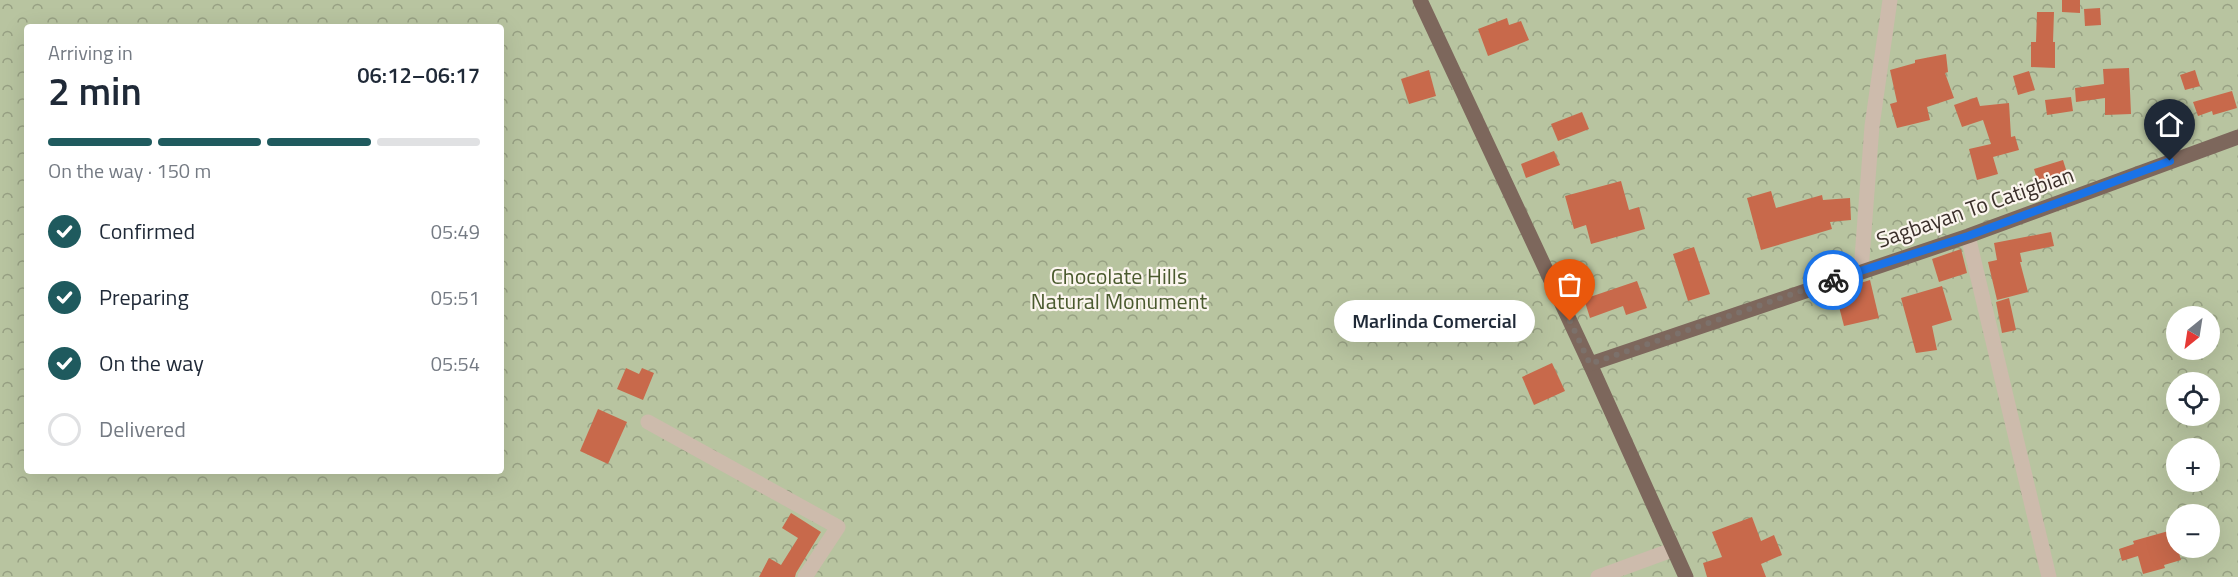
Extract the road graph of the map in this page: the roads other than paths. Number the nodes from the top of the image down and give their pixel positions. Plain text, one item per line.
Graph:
1 (1420, 0) edge
2 (1890, 0) edge
3 (2238, 137) edge
4 (1968, 236) junction
5 (1861, 271) junction
6 (1590, 364) junction
7 (648, 422) dead end
8 (1672, 550) junction
9 (805, 577) edge
10 (1598, 577) edge
11 (1686, 577) edge
12 (2049, 577) edge

1 - 6 main road
2 - 5 street
3 - 4 main road, Sagbayan To Catigbian
4 - 5 main road, Sagbayan To Catigbian
4 - 12 street
5 - 6 main road, Sagbayan To Catigbian
6 - 8 main road
7 - 9 street
8 - 10 street
8 - 11 main road

